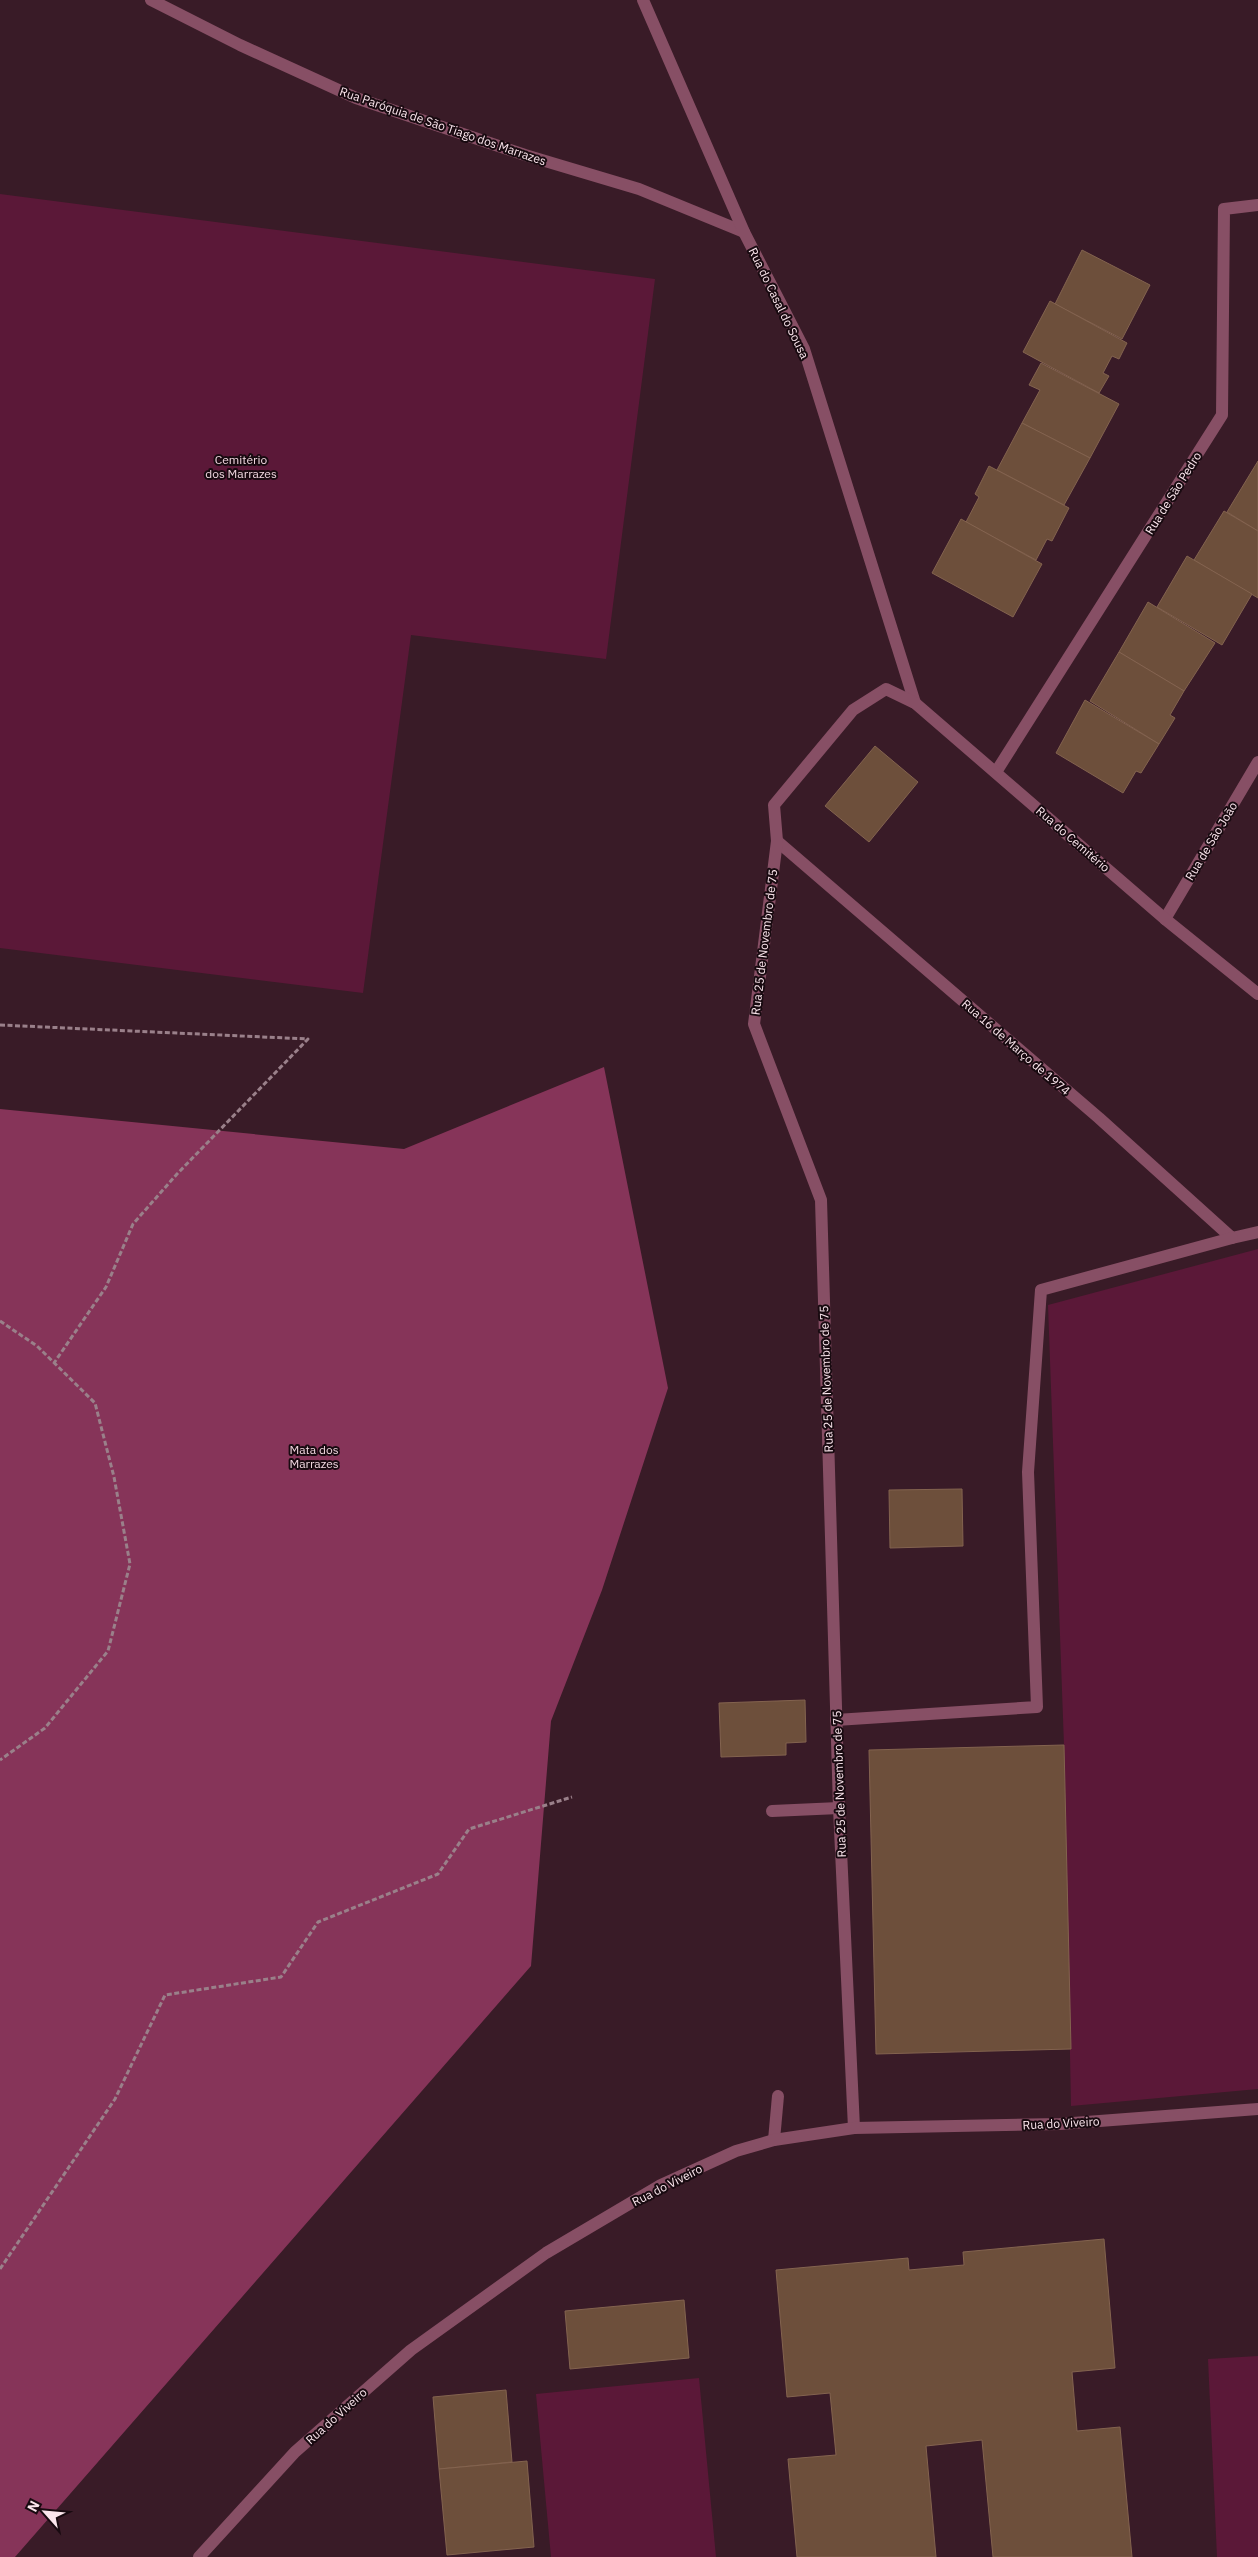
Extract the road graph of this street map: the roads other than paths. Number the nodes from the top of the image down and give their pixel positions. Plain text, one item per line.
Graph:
1 (151, 0) edge
2 (643, 0) edge
3 (1258, 205) edge
4 (744, 232) junction
5 (886, 689) joint
6 (915, 703) junction
7 (1258, 762) edge
8 (996, 772) junction
9 (777, 841) junction
10 (1165, 920) junction
11 (1258, 994) edge
12 (1258, 1232) edge
13 (1232, 1238) junction
14 (836, 1720) junction
15 (839, 1808) junction
16 (772, 1811) dead end
17 (778, 2096) dead end
18 (1258, 2109) edge
19 (854, 2128) junction
20 (774, 2140) junction
21 (199, 2557) edge

1 - 4 street, Rua Paróquia de São Tiago dos Marrazes
2 - 4 street, Rua do Casal do Sousa
3 - 8 street, Rua de São Pedro
4 - 6 street, Rua do Casal do Sousa
5 - 6 street, Rua do Cemitério
5 - 9 street, Rua 25 de Novembro de 75
6 - 8 street, Rua do Cemitério
7 - 10 street, Rua de São João
8 - 10 street, Rua do Cemitério
9 - 13 street, Rua 16 de Março de 1974
9 - 14 street, Rua 25 de Novembro de 75
10 - 11 street, Rua do Cemitério
12 - 13 street
13 - 14 street
14 - 15 street, Rua 25 de Novembro de 75
15 - 16 street
15 - 19 street, Rua 25 de Novembro de 75
17 - 20 street
18 - 19 street, Rua do Viveiro
19 - 20 street, Rua do Viveiro
20 - 21 street, Rua do Viveiro

